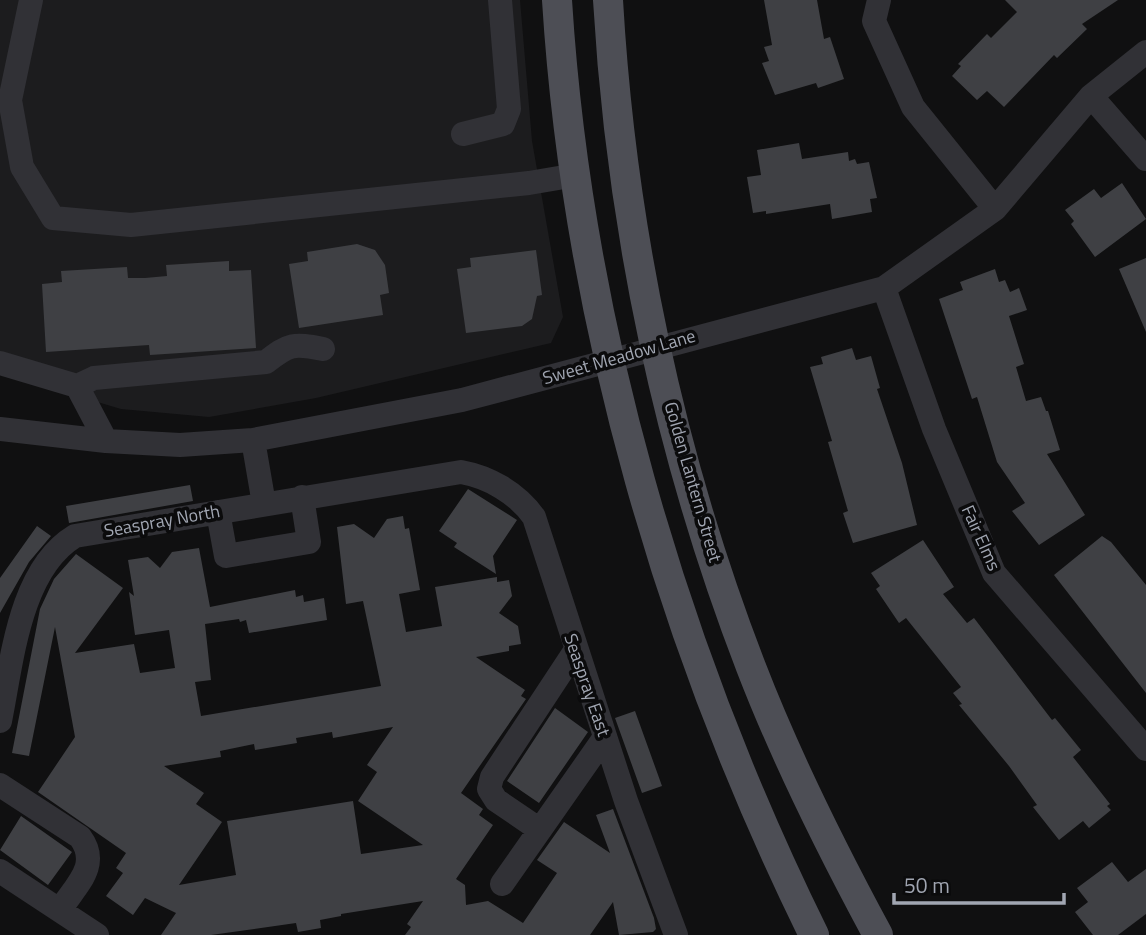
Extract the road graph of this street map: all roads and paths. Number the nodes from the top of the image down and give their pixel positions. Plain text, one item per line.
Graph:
1 (31, 0) edge
2 (500, 0) edge
3 (557, 0) edge
4 (608, 0) edge
5 (879, 0) edge
6 (1146, 52) edge
7 (1091, 96) junction
8 (463, 134) dead end
9 (1146, 159) edge
10 (576, 175) junction
11 (995, 209) junction
12 (884, 288) junction
13 (655, 348) junction
14 (323, 349) dead end
15 (609, 360) junction
16 (0, 363) edge
17 (77, 386) junction
18 (0, 429) edge
19 (253, 440) junction
20 (106, 441) junction
21 (461, 472) joint
22 (302, 497) junction
23 (264, 504) junction
24 (218, 512) junction
25 (575, 651) junction
26 (0, 720) edge
27 (605, 737) junction
28 (1146, 748) edge
29 (0, 785) edge
30 (540, 830) junction
31 (0, 871) edge
32 (502, 884) dead end
33 (60, 910) junction
34 (97, 935) edge
35 (677, 935) edge
36 (814, 935) edge
37 (878, 935) edge

1 - 10 street
2 - 8 street
3 - 10 main road
4 - 13 main road, Golden Lantern Street
5 - 11 street
6 - 7 street, Sweet Meadow Lane
7 - 9 street
7 - 11 street, Sweet Meadow Lane
10 - 15 main road
11 - 12 street, Sweet Meadow Lane
12 - 13 street, Sweet Meadow Lane
12 - 28 street, Fair Elms
13 - 15 street, Sweet Meadow Lane
13 - 37 main road, Golden Lantern Street
14 - 17 street
15 - 19 street, Sweet Meadow Lane
15 - 36 main road
16 - 17 street
17 - 20 street
18 - 20 street, Sweet Meadow Lane
19 - 20 street, Sweet Meadow Lane
19 - 23 street
21 - 22 street, Seaspray North
21 - 25 street, Seaspray East
22 - 23 street, Seaspray North
22 - 24 street
23 - 24 street, Seaspray North
24 - 26 street, Seaspray North
25 - 27 street, Seaspray East
25 - 30 street
27 - 30 street
27 - 35 street, Seaspray East
29 - 33 street
30 - 32 street
31 - 33 street
33 - 34 street

